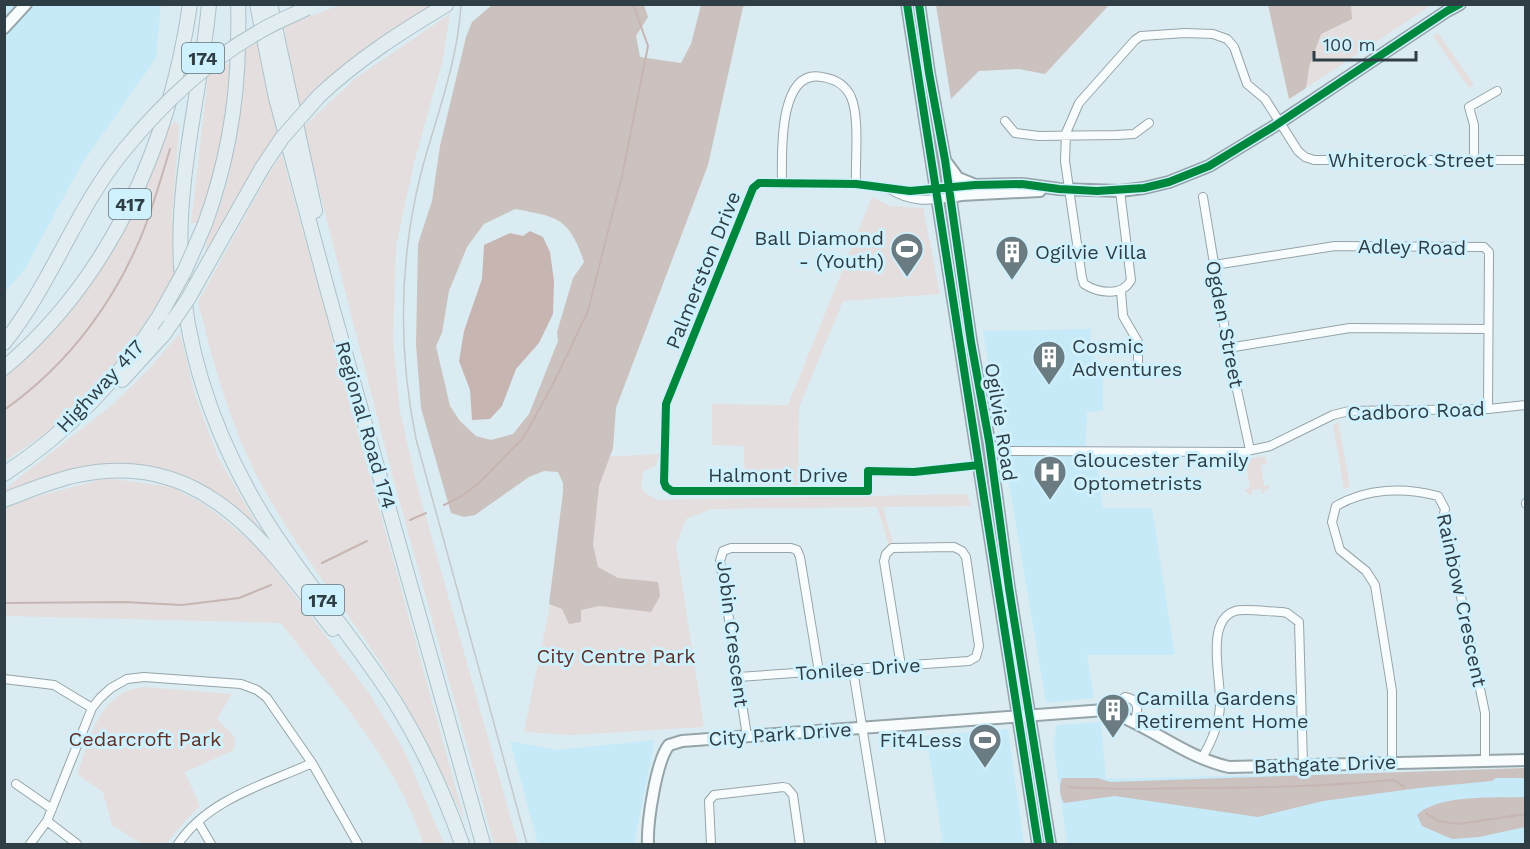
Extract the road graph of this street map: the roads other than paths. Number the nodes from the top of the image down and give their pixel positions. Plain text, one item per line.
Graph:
1 (26, 4) edge
2 (190, 4) edge
3 (209, 4) edge
4 (238, 4) edge
5 (257, 4) edge
6 (270, 4) edge
7 (907, 4) edge
8 (919, 4) edge
9 (1460, 4) edge
10 (446, 5) edge
11 (311, 6) edge
12 (4, 28) edge
13 (1497, 91) dead end
14 (1005, 121) dead end
15 (1279, 122) junction
16 (1149, 123) dead end
17 (1066, 136) junction
18 (1474, 159) junction
19 (945, 160) junction
20 (1526, 160) edge
21 (782, 184) junction
22 (856, 184) junction
23 (975, 185) junction
24 (1064, 189) junction
25 (1120, 191) junction
26 (949, 193) junction
27 (936, 194) junction
28 (1203, 197) dead end
29 (1214, 265) junction
30 (1121, 291) junction
31 (1488, 329) junction
32 (4, 343) edge
33 (1228, 348) junction
34 (349, 362) junction
35 (1138, 363) dead end
36 (4, 368) edge
37 (1526, 405) edge
38 (1488, 409) junction
39 (1250, 450) junction
40 (39, 451) junction
41 (991, 453) junction
42 (979, 465) junction
43 (4, 474) edge
44 (666, 487) joint
45 (4, 500) edge
46 (901, 666) junction
47 (853, 670) junction
48 (819, 672) junction
49 (738, 677) junction
50 (4, 679) edge
51 (93, 708) junction
52 (1112, 712) junction
53 (1024, 717) junction
54 (1134, 723) junction
55 (862, 727) junction
56 (747, 736) junction
57 (427, 758) junction
58 (1202, 758) junction
59 (1485, 760) junction
60 (1526, 760) edge
61 (1392, 762) junction
62 (312, 763) junction
63 (1303, 764) junction
64 (16, 784) dead end
65 (52, 809) junction
66 (47, 821) junction
67 (198, 822) junction
68 (30, 844) edge
69 (77, 844) edge
70 (178, 844) edge
71 (212, 844) edge
72 (358, 844) edge
73 (462, 844) edge
74 (483, 844) edge
75 (648, 844) edge
76 (711, 844) edge
77 (800, 844) edge
78 (880, 844) edge
79 (1038, 844) edge
80 (1050, 844) edge

1 - 12 main road
2 - 36 highway, 417
3 - 57 highway, 174
4 - 40 highway, Highway 417, bridge
5 - 34 highway, Regional Road 174
6 - 34 highway
7 - 27 main road, Ogilvie Road
8 - 19 main road, Ogilvie Road
9 - 15 main road
10 - 40 highway, bridge
11 - 32 highway, bridge
13 - 18 street
14 - 17 street
15 - 17 street, Whiterock Street
15 - 18 street, Whiterock Street
15 - 25 main road
16 - 17 street
17 - 24 street
18 - 20 street, Whiterock Street
19 - 23 main road
19 - 26 main road, Ogilvie Road
21 - 22 street, Palmerston Drive
21 - 22 street
21 - 44 street, Palmerston Drive
22 - 27 street, Palmerston Drive
23 - 24 main road
23 - 26 main road
24 - 25 main road
24 - 26 main road
24 - 30 street
25 - 30 street
26 - 27 street, Palmerston Drive
26 - 41 main road, Ogilvie Road
27 - 42 main road, Ogilvie Road
28 - 29 street, Ogden Street
29 - 31 street, Adley Road
29 - 33 street, Ogden Street
30 - 35 street
31 - 33 street
31 - 38 street, Adley Road
33 - 39 street, Ogden Street
34 - 74 highway, Regional Road 174
37 - 38 street, Cadboro Road
38 - 39 street, Cadboro Road
39 - 41 street, Cadboro Road
40 - 43 highway, Highway 417
41 - 53 main road, Ogilvie Road
42 - 44 street, Halmont Drive
42 - 53 main road, Ogilvie Road
45 - 57 highway
46 - 46 street, Tonilee Drive
46 - 47 street, Tonilee Drive
47 - 48 street, Tonilee Drive
47 - 55 street
48 - 49 street, Tonilee Drive
48 - 49 street, Jobin Crescent
49 - 56 street, Jobin Crescent
50 - 51 street
51 - 62 street
51 - 65 street
52 - 53 main road, Bathgate Drive
52 - 54 main road, Bathgate Drive
52 - 54 street, Bathgate Drive
53 - 55 main road, City Park Drive
53 - 79 main road, Ogilvie Road
53 - 80 main road, Ogilvie Road
54 - 58 main road, Bathgate Drive
55 - 56 main road, City Park Drive
55 - 78 street
56 - 75 main road, City Park Drive
57 - 73 highway, 174
58 - 63 main road, Bathgate Drive
58 - 63 street
59 - 60 main road, Bathgate Drive
59 - 61 main road, Bathgate Drive
59 - 61 street, Rainbow Crescent
61 - 63 main road, Bathgate Drive
62 - 67 street
62 - 72 street
64 - 65 street
65 - 66 street
66 - 68 street
66 - 69 street
67 - 70 street
67 - 71 street
76 - 77 street

